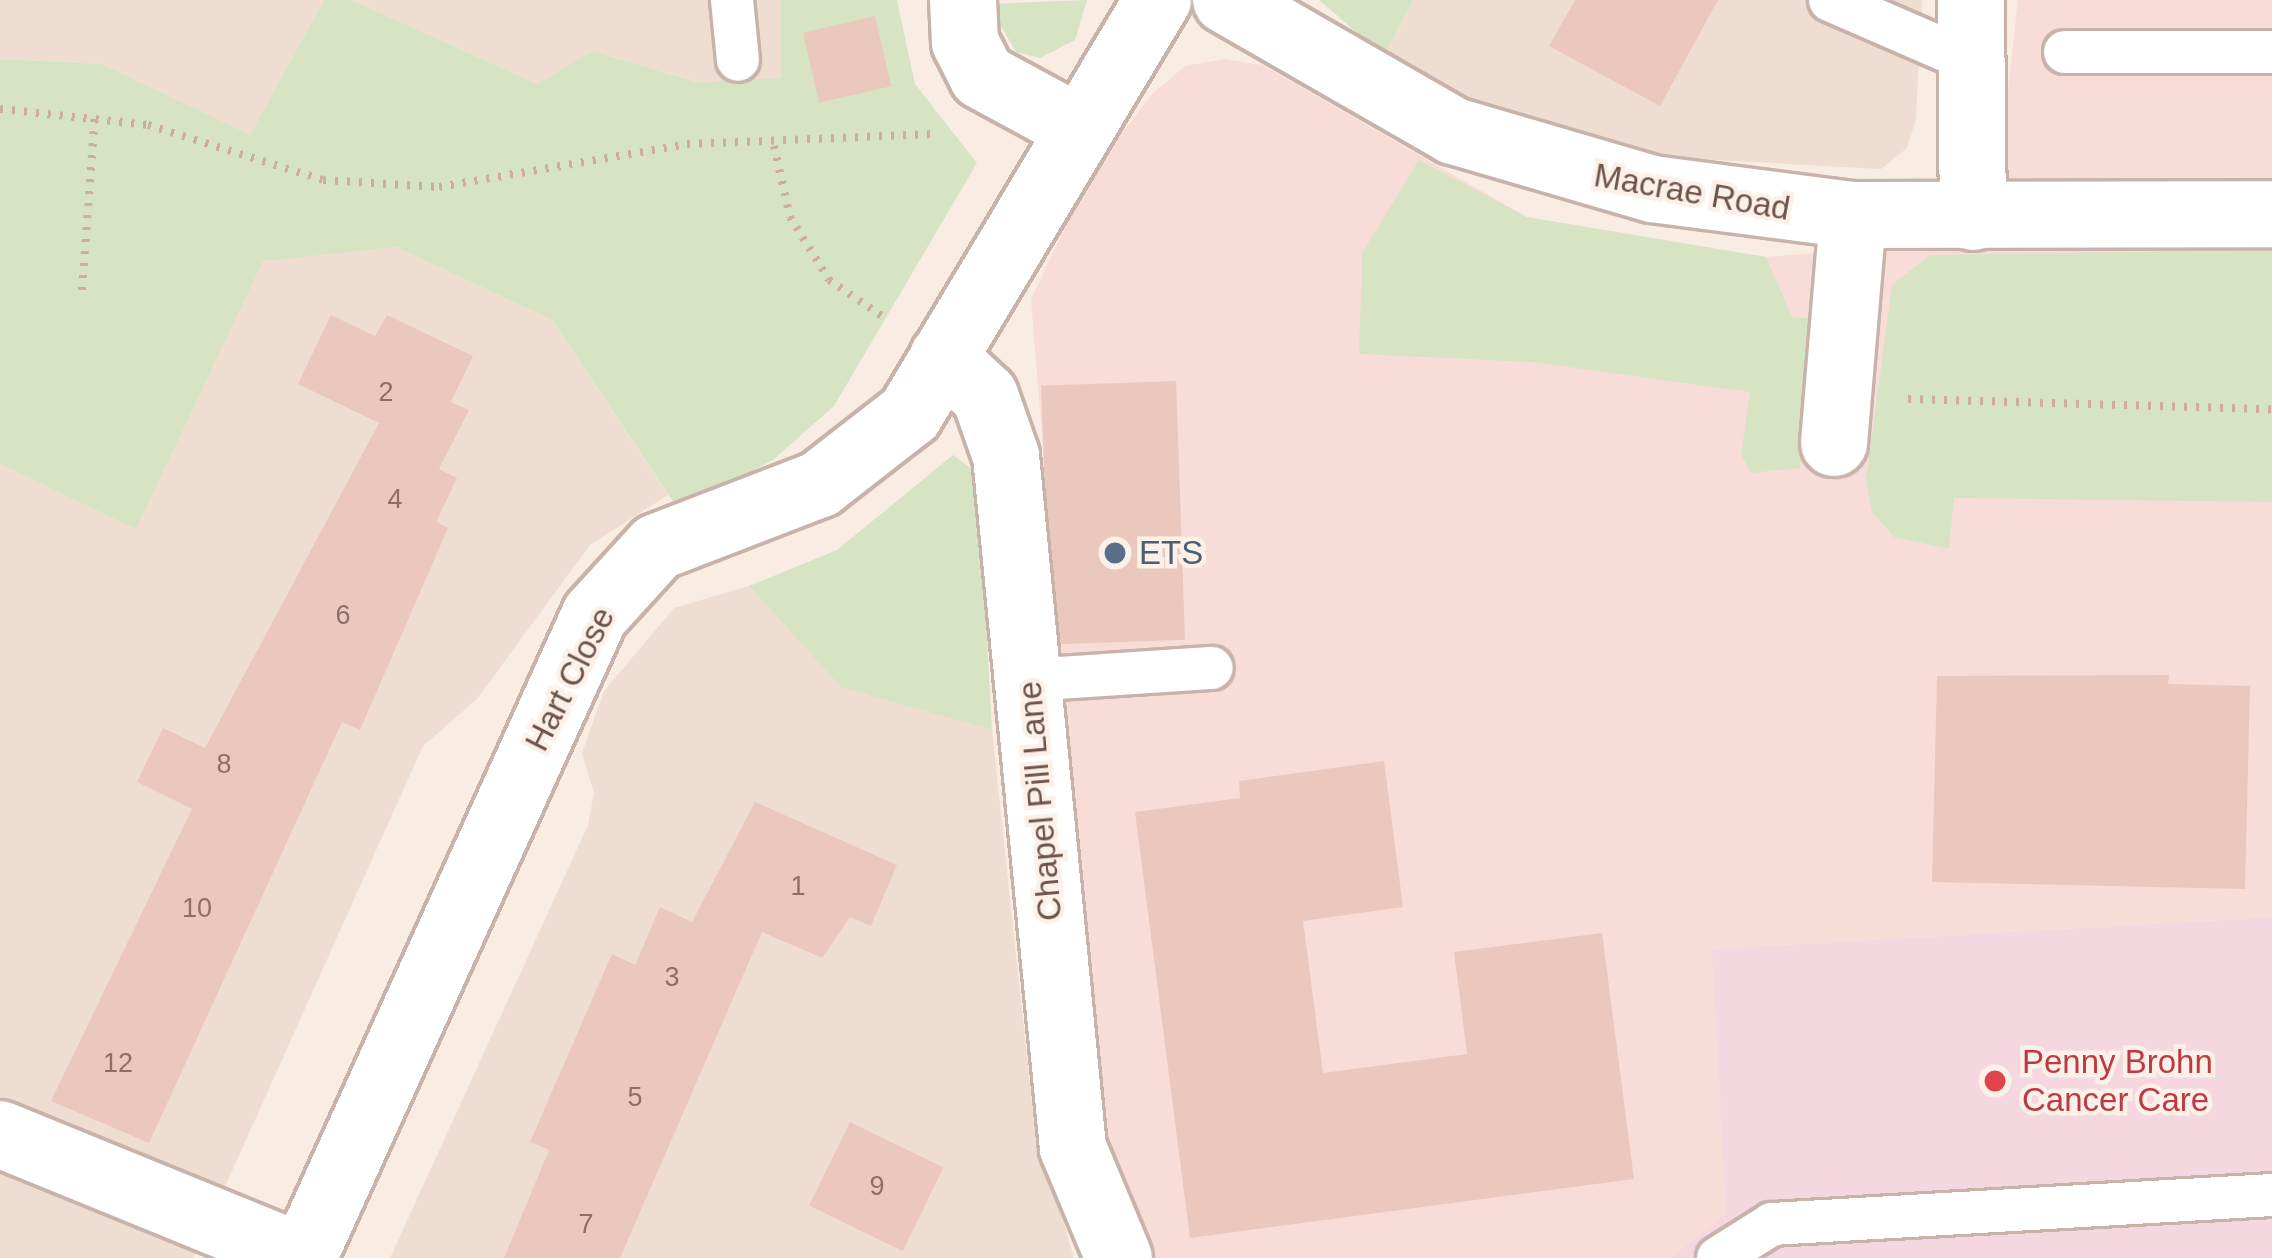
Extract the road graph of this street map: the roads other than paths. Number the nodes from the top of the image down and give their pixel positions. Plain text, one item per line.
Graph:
1 (732, 0) edge
2 (963, 0) edge
3 (1158, 0) edge
4 (1226, 0) edge
5 (1830, 0) edge
6 (1971, 31) edge
7 (2065, 52) dead end
8 (2272, 52) edge
9 (738, 60) dead end
10 (1047, 113) junction
11 (2272, 214) edge
12 (1853, 215) junction
13 (1973, 217) junction
14 (943, 357) junction
15 (1836, 420) road end
16 (1212, 668) dead end
17 (1029, 680) junction
18 (0, 1134) edge
19 (2272, 1196) edge
20 (304, 1258) edge
21 (1119, 1258) edge
22 (1718, 1258) edge

1 - 9 lane
2 - 10 street
3 - 10 street, Hart Close
4 - 12 street, Macrae Road
5 - 6 lane
6 - 13 street
7 - 8 lane
10 - 14 street, Hart Close
11 - 13 street, Macrae Road
12 - 13 street, Macrae Road
12 - 15 street
14 - 17 street, Chapel Pill Lane
14 - 20 street, Hart Close
16 - 17 lane
17 - 21 street, Chapel Pill Lane
18 - 20 street
19 - 22 lane

